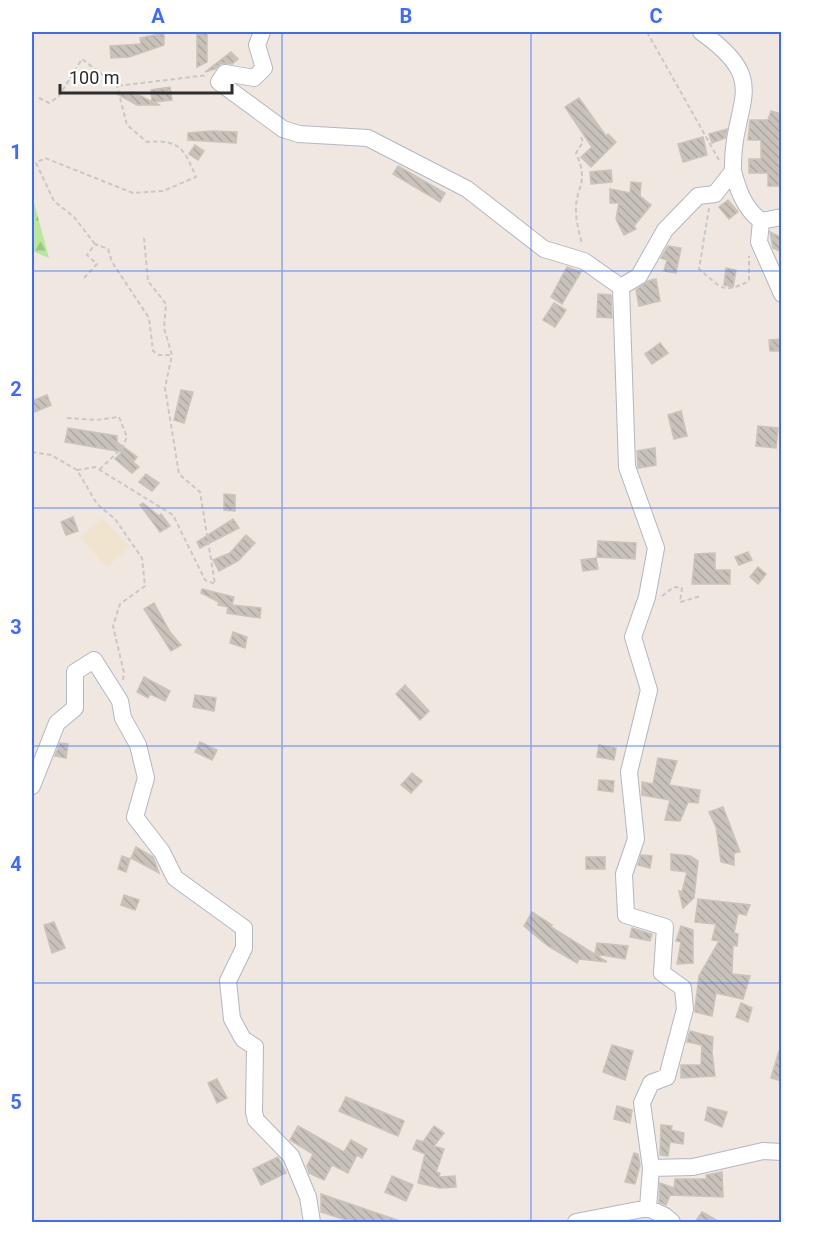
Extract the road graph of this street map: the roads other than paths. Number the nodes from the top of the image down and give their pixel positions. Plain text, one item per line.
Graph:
1 (262, 32) edge
2 (701, 32) edge
3 (733, 171) junction
4 (782, 217) edge
5 (761, 221) junction
6 (621, 287) junction
7 (782, 294) edge
8 (32, 786) edge
9 (782, 1152) edge
10 (651, 1167) junction
11 (648, 1208) junction
12 (312, 1222) edge
13 (576, 1222) edge
14 (672, 1222) edge

1 - 6 street
2 - 3 street
3 - 5 street
3 - 6 street
4 - 5 street
5 - 7 street
6 - 10 street
8 - 12 street
9 - 10 street
10 - 11 street
11 - 13 street
11 - 14 street

